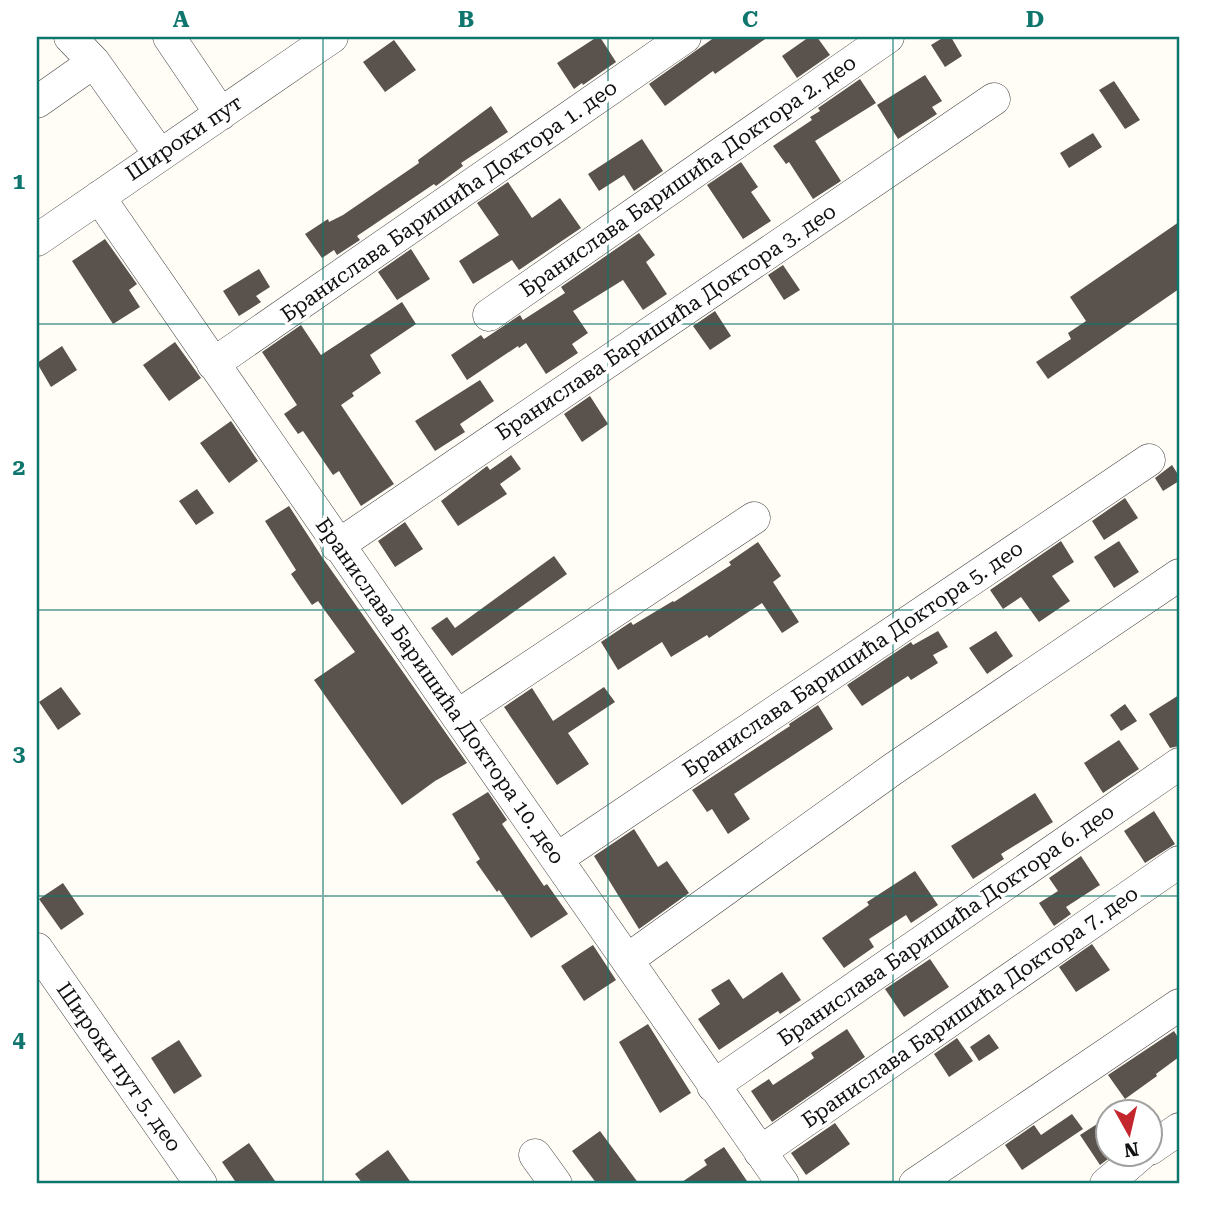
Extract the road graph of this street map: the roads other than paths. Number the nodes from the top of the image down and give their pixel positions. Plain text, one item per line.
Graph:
1 (70, 37) edge
2 (169, 37) edge
3 (332, 37) edge
4 (685, 37) edge
5 (888, 37) edge
6 (94, 62) junction
7 (994, 99) dead end
8 (37, 102) edge
9 (221, 114) junction
10 (160, 155) junction
11 (99, 197) junction
12 (37, 240) edge
13 (489, 315) dead end
14 (213, 365) junction
15 (1149, 460) dead end
16 (754, 518) dead end
17 (337, 546) junction
18 (1179, 575) edge
19 (457, 716) junction
20 (1179, 764) edge
21 (558, 858) junction
22 (1179, 862) edge
23 (37, 949) edge
24 (627, 960) junction
25 (1179, 1005) edge
26 (713, 1086) junction
27 (1179, 1129) edge
28 (1164, 1139) edge
29 (760, 1152) junction
30 (535, 1155) dead end
31 (1124, 1168) edge
32 (201, 1184) edge
33 (556, 1184) edge
34 (783, 1184) edge
35 (915, 1184) edge
36 (1105, 1184) edge

1 - 6 street
2 - 9 street
3 - 9 street, Широки пут
4 - 14 street, Бранислава Баришића Доктора 1. део
5 - 13 street, Бранислава Баришића Доктора 2. део
6 - 8 street
6 - 10 street
7 - 17 street, Бранислава Баришића Доктора 3. део
9 - 10 street, Широки пут
10 - 11 street, Широки пут
11 - 12 street, Широки пут
11 - 14 street, Бранислава Баришића Доктора 10. део
14 - 17 street, Бранислава Баришића Доктора 10. део
15 - 21 street, Бранислава Баришића Доктора 5. део
16 - 19 street
17 - 19 street, Бранислава Баришића Доктора 10. део
18 - 24 street
19 - 21 street, Бранислава Баришића Доктора 10. део
20 - 26 street, Бранислава Баришића Доктора 6. део
21 - 24 street, Бранислава Баришића Доктора 10. део
22 - 29 street, Бранислава Баришића Доктора 7. део
23 - 32 street, Широки пут 5. део
24 - 26 street, Бранислава Баришића Доктора 10. део
25 - 35 street
26 - 29 street, Бранислава Баришића Доктора 10. део
27 - 28 street
29 - 34 street, Бранислава Баришића Доктора 10. део
30 - 33 street
31 - 36 street

